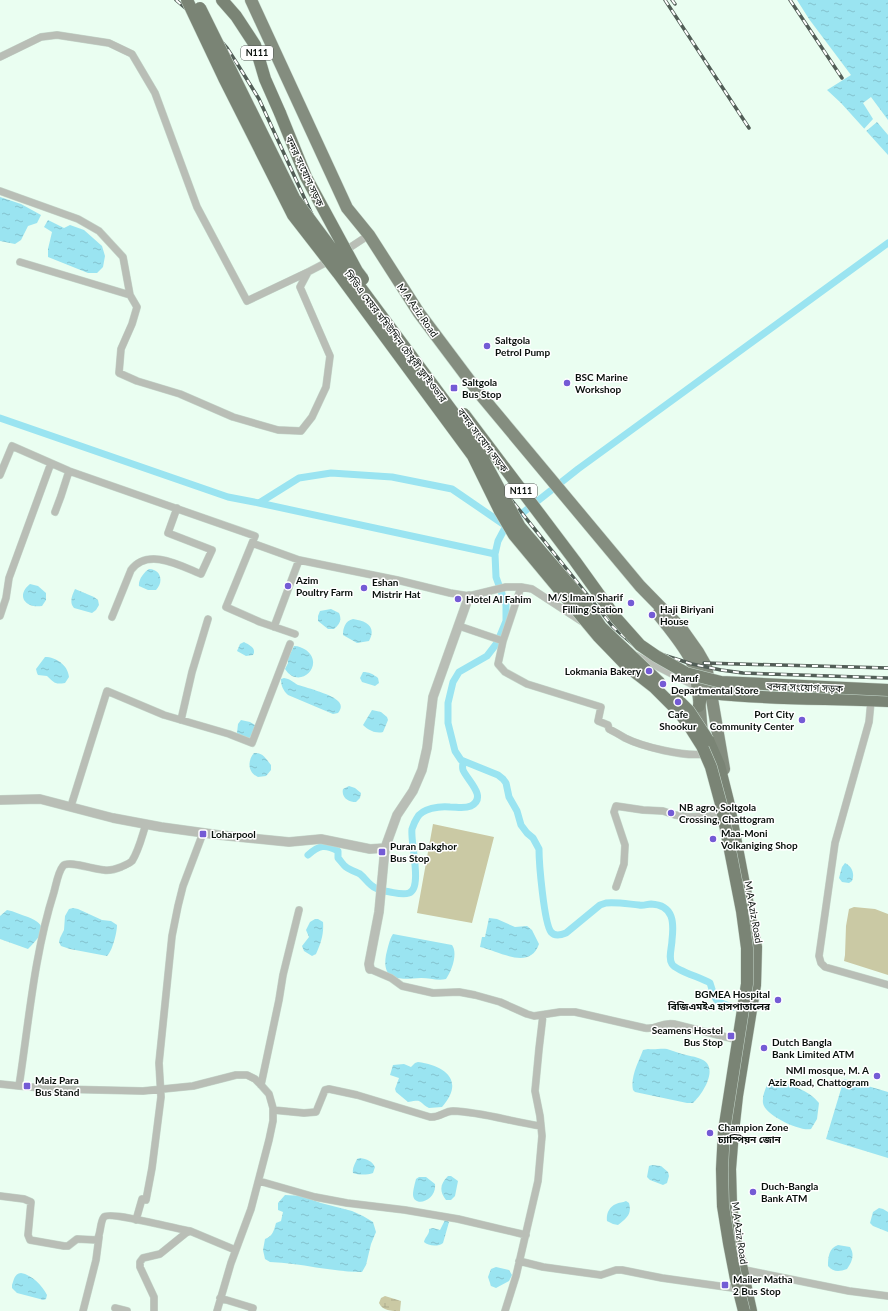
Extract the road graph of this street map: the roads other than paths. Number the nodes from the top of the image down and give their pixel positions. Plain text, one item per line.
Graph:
1 (187, 0) edge
2 (196, 0) edge
3 (222, 0) edge
4 (251, 0) edge
5 (0, 57) edge
6 (0, 191) edge
7 (369, 235) junction
8 (20, 262) dead end
9 (308, 272) junction
10 (130, 295) junction
11 (51, 463) junction
12 (69, 471) junction
13 (0, 475) edge
14 (177, 508) junction
15 (55, 512) dead end
16 (252, 543) junction
17 (299, 560) junction
18 (640, 586) junction
19 (521, 587) junction
20 (469, 596) junction
21 (0, 616) edge
22 (112, 617) dead end
23 (208, 620) dead end
24 (459, 626) junction
25 (274, 627) junction
26 (295, 634) dead end
27 (503, 641) junction
28 (290, 644) dead end
29 (697, 687) junction
30 (888, 690) edge
31 (711, 693) junction
32 (871, 701) junction
33 (888, 701) edge
34 (699, 706) junction
35 (181, 720) junction
36 (704, 754) junction
37 (0, 800) edge
38 (71, 806) junction
39 (719, 814) junction
40 (146, 824) junction
41 (203, 833) junction
42 (385, 848) junction
43 (616, 888) dead end
44 (299, 910) dead end
45 (370, 969) joint
46 (888, 985) edge
47 (543, 1015) junction
48 (734, 1039) junction
49 (0, 1084) edge
50 (262, 1085) junction
51 (19, 1086) junction
52 (160, 1090) junction
53 (273, 1110) junction
54 (541, 1126) junction
55 (259, 1181) junction
56 (0, 1196) edge
57 (136, 1220) junction
58 (190, 1232) junction
59 (526, 1235) junction
60 (99, 1236) junction
61 (233, 1249) dead end
62 (519, 1261) junction
63 (745, 1270) junction
64 (733, 1288) junction
65 (888, 1296) edge
66 (220, 1298) junction
67 (115, 1308) dead end
68 (83, 1311) edge
69 (127, 1311) edge
70 (154, 1311) edge
71 (217, 1311) edge
72 (252, 1311) edge
73 (505, 1311) edge
74 (739, 1311) edge
75 (744, 1311) edge
76 (751, 1311) edge
77 (755, 1311) edge

1 - 75 highway, bridge
2 - 76 highway, সিডিএ মেয়র মহিউদ্দিন চৌধুরী ফ্লাইওভার, bridge
3 - 30 highway, বন্দর সংযোগ সড়ক / N111, bridge
4 - 7 main road, M A Aziz Road
5 - 9 street
6 - 10 street
7 - 9 street
7 - 18 main road, M A Aziz Road
8 - 10 street
9 - 10 street
11 - 12 street
11 - 13 street
11 - 21 street
12 - 14 street
12 - 15 street
14 - 16 street
14 - 22 street
16 - 17 street
16 - 25 street
17 - 20 street
17 - 25 street
18 - 29 main road, M A Aziz Road
18 - 31 main road, M A Aziz Road
19 - 20 street
19 - 27 street
19 - 29 street
20 - 24 street
23 - 35 street
24 - 27 street
24 - 42 street
25 - 26 street
27 - 36 street
28 - 35 street
29 - 34 main road, M A Aziz Road
31 - 32 highway
31 - 34 highway
31 - 63 main road, M A Aziz Road
32 - 33 highway
32 - 46 street
34 - 36 main road, M A Aziz Road
35 - 38 street
36 - 39 main road, M A Aziz Road
37 - 38 street
38 - 40 street
39 - 43 street
39 - 48 main road, M A Aziz Road
40 - 41 street
40 - 51 street
41 - 42 street
41 - 52 street
42 - 45 street
44 - 50 street
45 - 47 street
47 - 48 street
47 - 54 street
48 - 64 main road, M A Aziz Road
49 - 51 street
50 - 52 street
50 - 53 street
51 - 52 street
52 - 57 street
53 - 54 street
53 - 55 street
54 - 59 street
55 - 59 street
55 - 66 street
56 - 60 street
57 - 58 street
57 - 60 street
58 - 61 street
58 - 70 street
59 - 62 street
60 - 68 street
62 - 64 street
62 - 73 street
63 - 65 street
63 - 77 main road, M A Aziz Road
64 - 74 main road, M A Aziz Road
66 - 71 street
66 - 72 street
67 - 69 street

